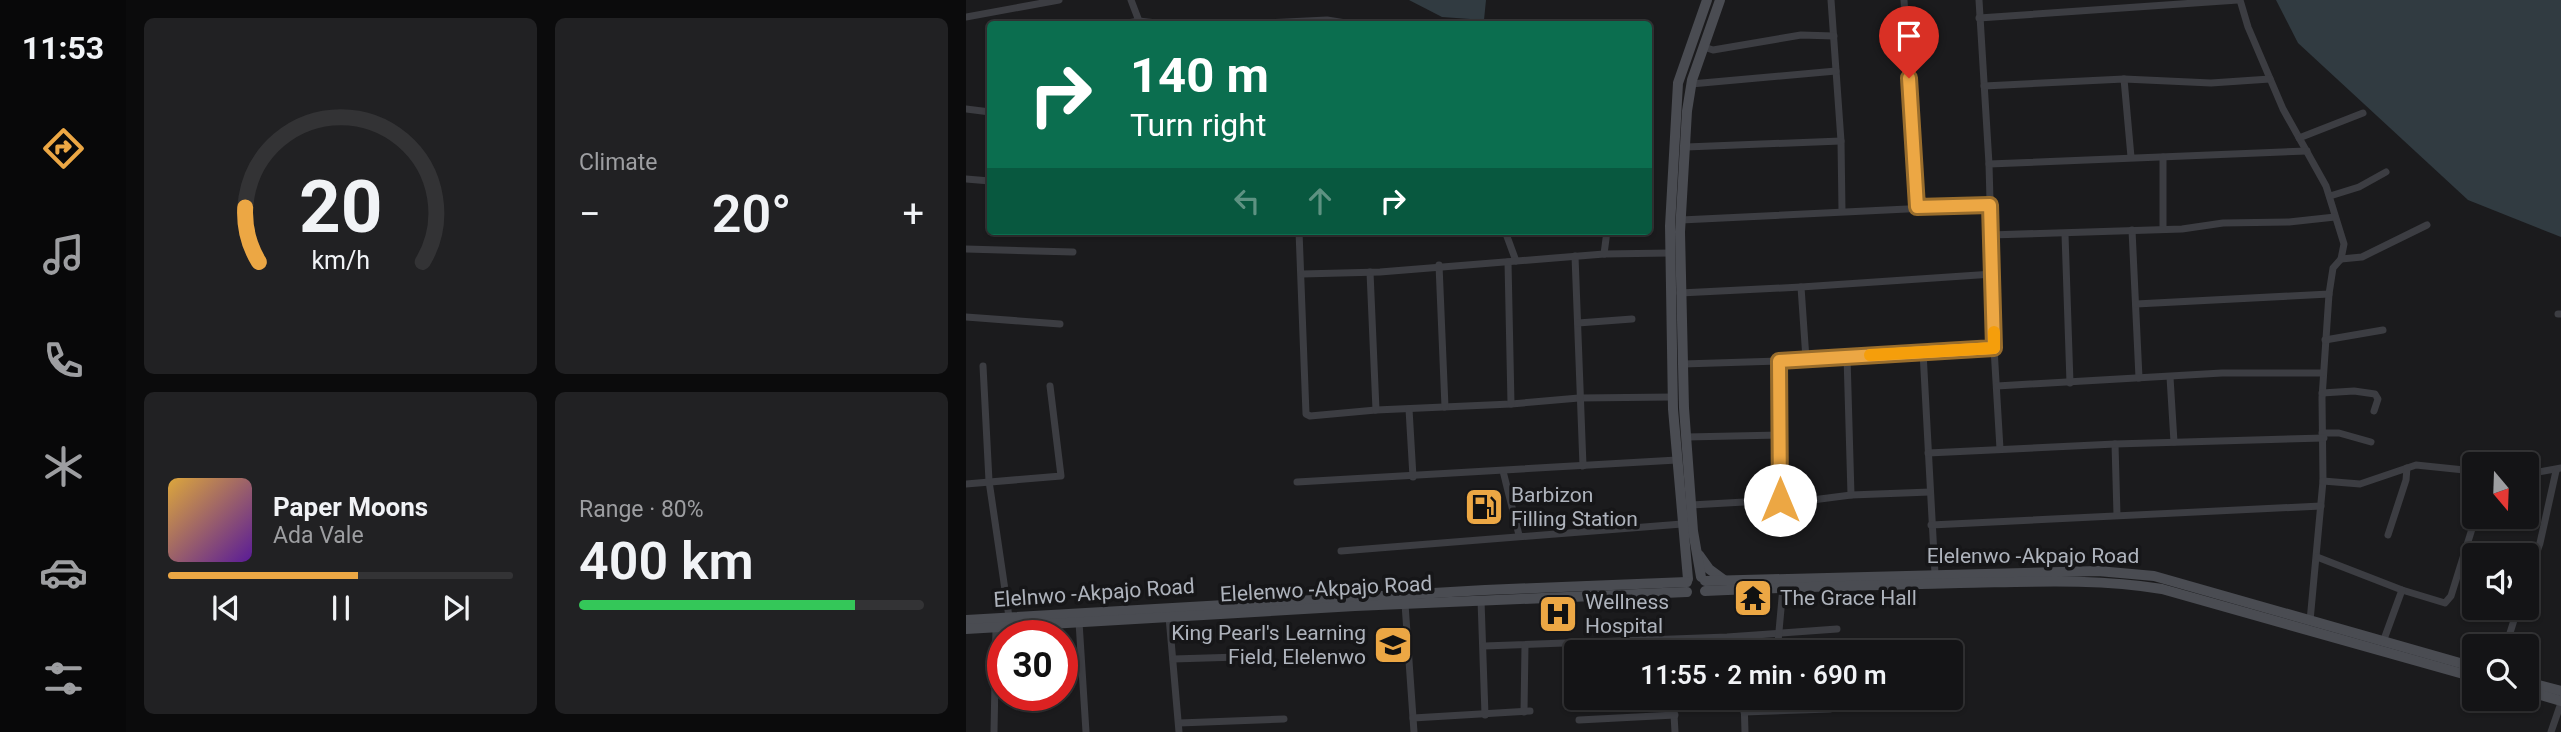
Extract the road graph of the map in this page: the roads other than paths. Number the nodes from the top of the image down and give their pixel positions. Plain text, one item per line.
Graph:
1 (1059, 0) edge
2 (1131, 0) edge
3 (1707, 0) edge
4 (1720, 0) edge
5 (1831, 0) edge
6 (1904, 0) edge
7 (1979, 0) edge
8 (2239, 0) edge
9 (2163, 3) edge
10 (2124, 4) edge
11 (966, 17) edge
12 (1979, 18) junction
13 (1139, 21) edge
14 (1306, 21) edge
15 (1334, 21) edge
16 (1834, 36) junction
17 (1704, 47) junction
18 (1836, 71) junction
19 (2124, 79) junction
20 (2270, 79) junction
21 (1691, 84) junction
22 (1984, 86) junction
23 (966, 109) edge
24 (987, 112) edge
25 (2363, 113) dead end
26 (2299, 138) junction
27 (1841, 141) junction
28 (1686, 147) junction
29 (2307, 151) junction
30 (2131, 157) junction
31 (2163, 158) junction
32 (1989, 164) junction
33 (2386, 172) dead end
34 (966, 179) edge
35 (987, 181) edge
36 (2330, 196) junction
37 (1990, 205) junction
38 (1917, 207) junction
39 (1842, 211) junction
40 (2336, 216) junction
41 (1681, 220) junction
42 (2427, 225) dead end
43 (2163, 229) junction
44 (2132, 230) junction
45 (2065, 234) junction
46 (1299, 235) edge
47 (1506, 235) edge
48 (1606, 235) edge
49 (1990, 235) junction
50 (966, 249) edge
51 (1073, 252) dead end
52 (1670, 253) junction
53 (1604, 254) junction
54 (1575, 256) junction
55 (2341, 259) junction
56 (1512, 261) junction
57 (1439, 265) junction
58 (1370, 272) junction
59 (1993, 274) junction
60 (1302, 275) junction
61 (1801, 287) junction
62 (1680, 293) junction
63 (2329, 294) junction
64 (2136, 304) junction
65 (966, 317) edge
66 (1632, 319) dead end
67 (1578, 323) junction
68 (1060, 324) dead end
69 (2383, 330) dead end
70 (2325, 340) junction
71 (1994, 348) junction
72 (1923, 352) junction
73 (1847, 356) junction
74 (1806, 359) junction
75 (1779, 361) junction
76 (1682, 364) junction
77 (983, 366) dead end
78 (2323, 373) junction
79 (2170, 377) junction
80 (2139, 378) junction
81 (2070, 383) junction
82 (1050, 386) dead end
83 (1997, 386) junction
84 (2322, 393) junction
85 (1673, 397) junction
86 (1580, 398) junction
87 (1511, 404) junction
88 (1445, 407) junction
89 (1409, 409) junction
90 (1376, 410) junction
91 (2374, 411) dead end
92 (1780, 435) junction
93 (2323, 435) junction
94 (1686, 437) junction
95 (2174, 442) junction
96 (2371, 442) dead end
97 (2115, 444) junction
98 (2000, 449) junction
99 (1928, 453) junction
100 (1677, 460) junction
101 (1583, 466) junction
102 (2407, 468) junction
103 (2462, 470) edge
104 (2559, 470) edge
105 (1503, 471) junction
106 (2539, 472) edge
107 (1413, 477) junction
108 (989, 481) junction
109 (2323, 481) junction
110 (1297, 482) dead end
111 (966, 484) edge
112 (1930, 492) junction
113 (1851, 495) junction
114 (1780, 500) junction
115 (1691, 505) junction
116 (2321, 506) junction
117 (2117, 515) junction
118 (1682, 524) junction
119 (1931, 524) junction
120 (2472, 529) edge
121 (2388, 534) dead end
122 (1519, 536) junction
123 (2539, 546) edge
124 (1341, 551) dead end
125 (1697, 552) junction
126 (2316, 557) junction
127 (1685, 559) junction
128 (1935, 574) junction
129 (1724, 580) junction
130 (1666, 582) junction
131 (1704, 583) junction
132 (1687, 584) junction
133 (1783, 587) junction
134 (2402, 590) junction
135 (1481, 600) junction
136 (1405, 604) junction
137 (1009, 617) junction
138 (1169, 617) junction
139 (966, 620) edge
140 (2310, 621) junction
141 (1079, 622) joint
142 (987, 628) edge
143 (966, 629) edge
144 (1837, 629) dead end
145 (1778, 634) junction
146 (1673, 639) joint
147 (1650, 640) edge
148 (1778, 640) edge
149 (2383, 642) junction
150 (1564, 643) edge
151 (1525, 645) junction
152 (1484, 646) junction
153 (1239, 657) dead end
154 (1172, 659) junction
155 (2462, 664) edge
156 (2462, 674) edge
157 (2539, 685) edge
158 (2561, 691) edge
159 (2539, 695) edge
160 (2561, 702) edge
161 (1674, 710) edge
162 (1801, 710) edge
163 (994, 711) edge
164 (1744, 712) joint
165 (1485, 715) junction
166 (1675, 715) junction
167 (1413, 718) junction
168 (1284, 719) dead end
169 (1580, 720) dead end
170 (1178, 723) junction
171 (994, 732) edge
172 (1086, 732) edge
173 (1179, 732) edge
174 (1414, 732) edge
175 (1675, 732) edge
176 (1745, 732) edge
177 (2551, 732) edge

1 - 11 street
2 - 13 street
3 - 52 main road
4 - 17 main road
5 - 16 street
6 - 38 street
7 - 12 street
8 - 9 street
8 - 20 street
9 - 10 street
10 - 12 street
12 - 22 street
14 - 15 street
16 - 17 street
16 - 18 street
17 - 21 main road
18 - 21 street
18 - 27 street
19 - 20 street
19 - 22 street
19 - 30 street
20 - 26 street
21 - 28 main road
22 - 32 street
23 - 24 street
25 - 26 street
26 - 29 street
27 - 28 street
27 - 39 street
28 - 41 main road
29 - 31 street
29 - 36 street
30 - 31 street
30 - 32 street
31 - 43 street
32 - 37 street
33 - 36 street
34 - 35 street
36 - 40 street
37 - 38 street
37 - 49 street
38 - 39 street
39 - 41 street
40 - 43 street
40 - 55 street
41 - 62 main road
42 - 55 street
43 - 44 street
44 - 45 street
44 - 64 street
45 - 49 street
45 - 81 street
46 - 60 street
47 - 56 street
48 - 53 street
49 - 59 street
50 - 51 street
52 - 53 street
52 - 85 main road
53 - 54 street
54 - 56 street
54 - 67 street
55 - 63 street
56 - 57 street
56 - 87 street
57 - 58 street
57 - 88 street
58 - 60 street
58 - 90 street
59 - 61 street
59 - 71 street
60 - 90 street
61 - 62 street
61 - 74 street
62 - 76 main road
63 - 64 street
63 - 70 street
64 - 80 street
65 - 68 street
66 - 67 street
67 - 86 street
69 - 70 street
70 - 78 street
71 - 72 street
71 - 83 street
72 - 73 street
72 - 99 street
73 - 74 street
73 - 113 street
74 - 75 street
75 - 76 street
75 - 92 street
76 - 94 main road
77 - 108 street
78 - 79 street
78 - 84 street
79 - 80 street
79 - 95 street
80 - 81 street
81 - 83 street
82 - 108 street
83 - 98 street
84 - 91 street
84 - 93 street
85 - 86 street
85 - 100 main road
86 - 87 street
86 - 101 street
87 - 88 street
88 - 89 street
89 - 90 street
89 - 107 street
92 - 94 street
92 - 114 street
93 - 95 street
93 - 96 street
93 - 109 street
94 - 115 main road
95 - 97 street
97 - 98 street
97 - 117 street
98 - 99 street
99 - 112 street
100 - 101 street
100 - 118 main road
101 - 105 street
102 - 103 street
102 - 109 street
102 - 121 street
104 - 106 street
104 - 123 street
105 - 107 street
105 - 122 street
107 - 110 street
108 - 111 street
108 - 137 street
109 - 116 street
112 - 113 street
112 - 119 street
113 - 114 street
114 - 115 street
115 - 125 main road
116 - 117 street
116 - 126 street
117 - 119 street
118 - 122 street
118 - 127 main road
119 - 128 street
120 - 134 street
122 - 124 street
125 - 129 main road
125 - 131 main road
126 - 134 street
126 - 140 street
127 - 130 main road
127 - 132 main road
128 - 129 main road, Elelenwo -Akpajo Road
128 - 140 main road, Elelenwo -Akpajo Road
129 - 131 main road, Elelenwo -Akpajo Road
130 - 132 main road, Elelnwo -Akpajo Road
130 - 137 main road, Elelnwo -Akpajo Road
131 - 132 main road
131 - 132 main road
131 - 133 main road, Elelenwo -Akpajo Road
132 - 135 main road, Elelenwo -Akpajo Road
133 - 145 street
133 - 156 main road, Elelenwo -Akpajo Road
134 - 149 street
135 - 136 main road, Elelenwo -Akpajo Road
135 - 152 street
136 - 138 main road, Elelenwo -Akpajo Road
136 - 167 street
137 - 139 main road, Elelnwo -Akpajo Road
138 - 141 main road, Elelenwo -Akpajo Road
138 - 154 street
140 - 149 main road, Elelenwo -Akpajo Road
141 - 172 street
142 - 143 main road, Elelenwo -Akpajo Road
144 - 145 street
145 - 146 street
145 - 148 street
146 - 147 street
149 - 155 main road, Elelenwo -Akpajo Road
150 - 151 street
151 - 152 street
151 - 165 street
152 - 165 street
153 - 154 street
154 - 170 street
157 - 158 main road
159 - 160 main road
160 - 177 street
161 - 166 street
162 - 164 street
163 - 171 street
164 - 176 street
165 - 167 street
166 - 169 street
166 - 175 street
167 - 174 street
168 - 170 street
170 - 173 street

